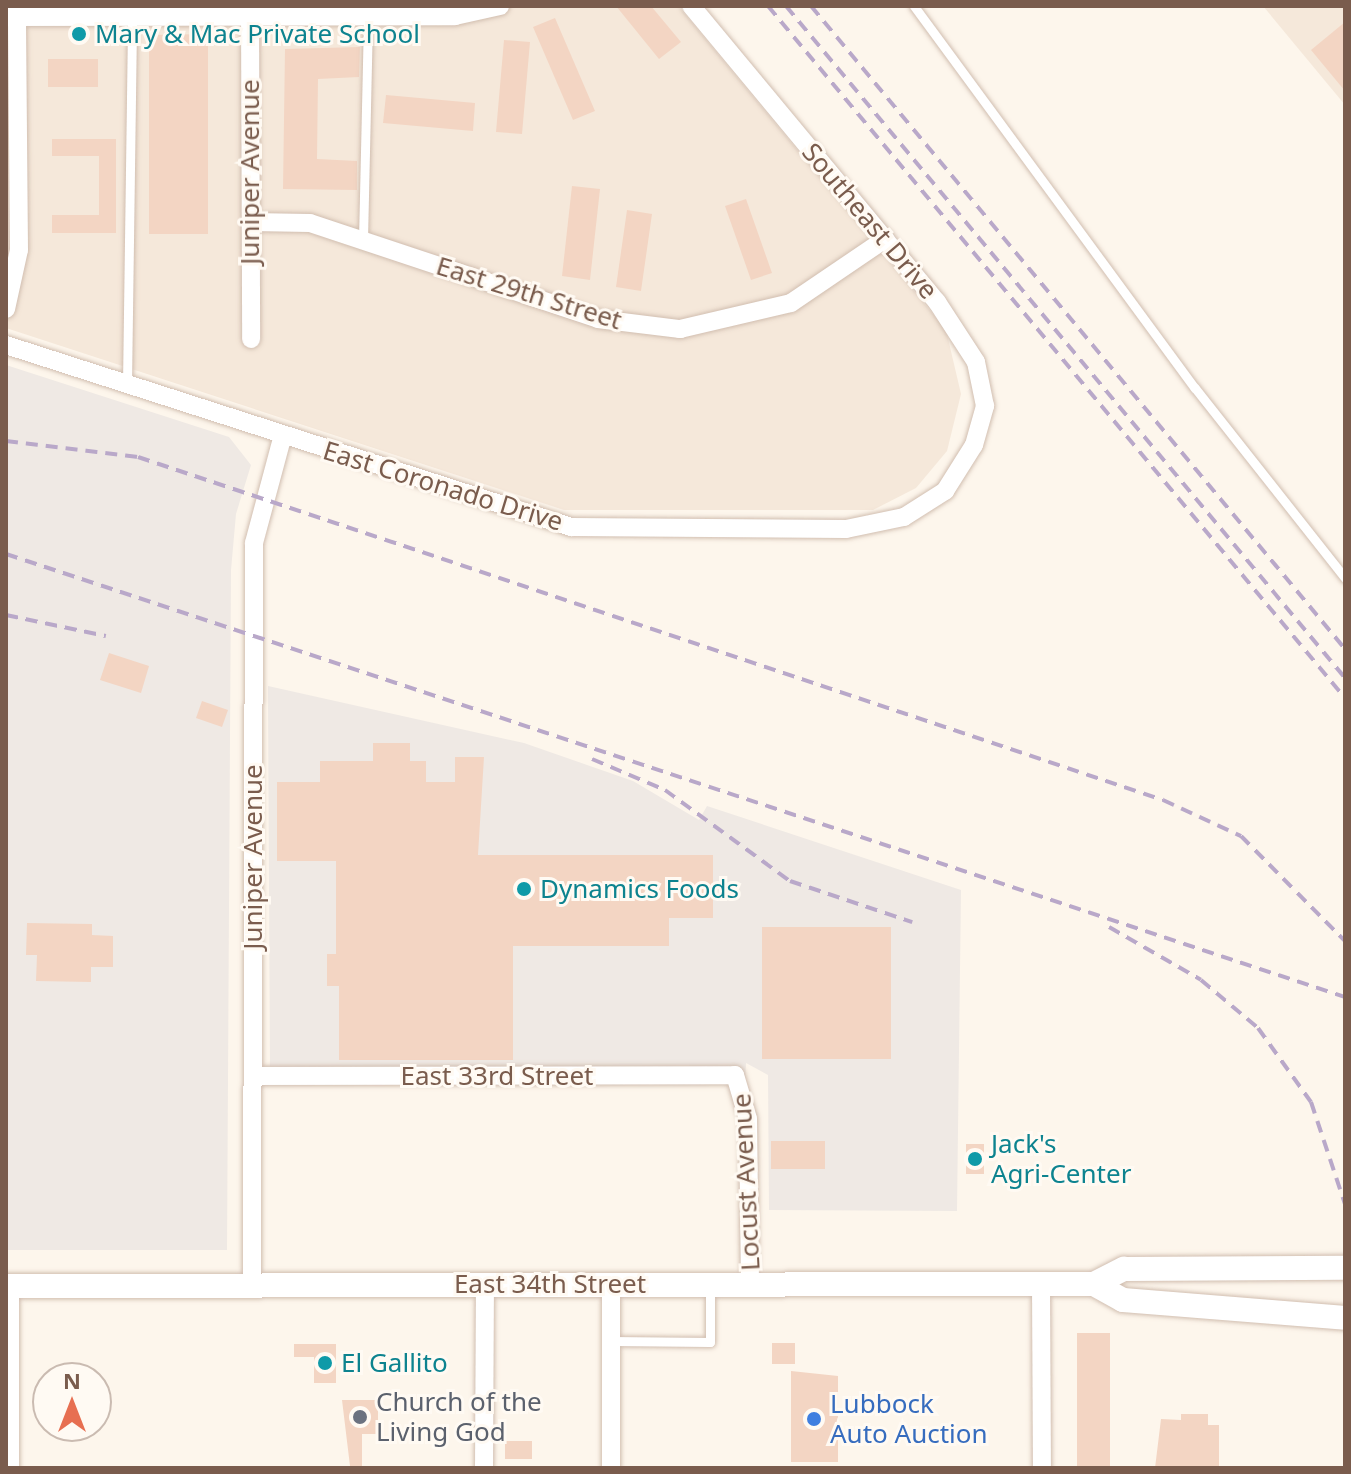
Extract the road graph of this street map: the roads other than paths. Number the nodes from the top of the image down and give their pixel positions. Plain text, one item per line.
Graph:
1 (500, 6) edge
2 (691, 6) edge
3 (914, 6) edge
4 (250, 11) edge
5 (13, 13) edge
6 (132, 16) junction
7 (368, 16) junction
8 (251, 222) junction
9 (885, 239) junction
10 (363, 240) junction
11 (6, 309) edge
12 (251, 339) dead end
13 (6, 345) edge
14 (127, 385) junction
15 (283, 435) junction
16 (966, 460) joint
17 (1345, 578) edge
18 (253, 1076) junction
19 (740, 1079) joint
20 (1345, 1268) edge
21 (252, 1284) junction
22 (485, 1284) junction
23 (710, 1284) junction
24 (750, 1284) junction
25 (1041, 1284) junction
26 (1094, 1284) junction
27 (611, 1285) junction
28 (8, 1286) edge
29 (1345, 1318) edge
30 (611, 1341) junction
31 (10, 1468) edge
32 (484, 1468) edge
33 (611, 1468) edge
34 (1042, 1468) edge

1 - 7 street
2 - 9 street, Southeast Drive
3 - 17 lane
4 - 6 street
4 - 7 street
4 - 8 street, Juniper Avenue
5 - 6 street
5 - 11 street
6 - 14 lane
7 - 10 lane
8 - 10 street, East 29th Street
8 - 12 street, Juniper Avenue
9 - 10 street, East 29th Street
9 - 16 street, Southeast Drive
13 - 14 street, East Coronado Drive
14 - 15 street, East Coronado Drive
15 - 16 street, East Coronado Drive
15 - 18 street, Juniper Avenue
18 - 19 street, East 33rd Street
18 - 21 street, Juniper Avenue
19 - 24 street, Locust Avenue
20 - 26 main road
21 - 22 main road, East 34th Street
21 - 28 main road, East 34th Street
22 - 27 main road, East 34th Street
22 - 32 street
23 - 24 main road, East 34th Street
23 - 27 main road, East 34th Street
23 - 30 lane
24 - 25 main road, East 34th Street
25 - 26 main road, East 34th Street
25 - 34 street
26 - 29 main road
27 - 30 street
28 - 31 street
30 - 33 street

